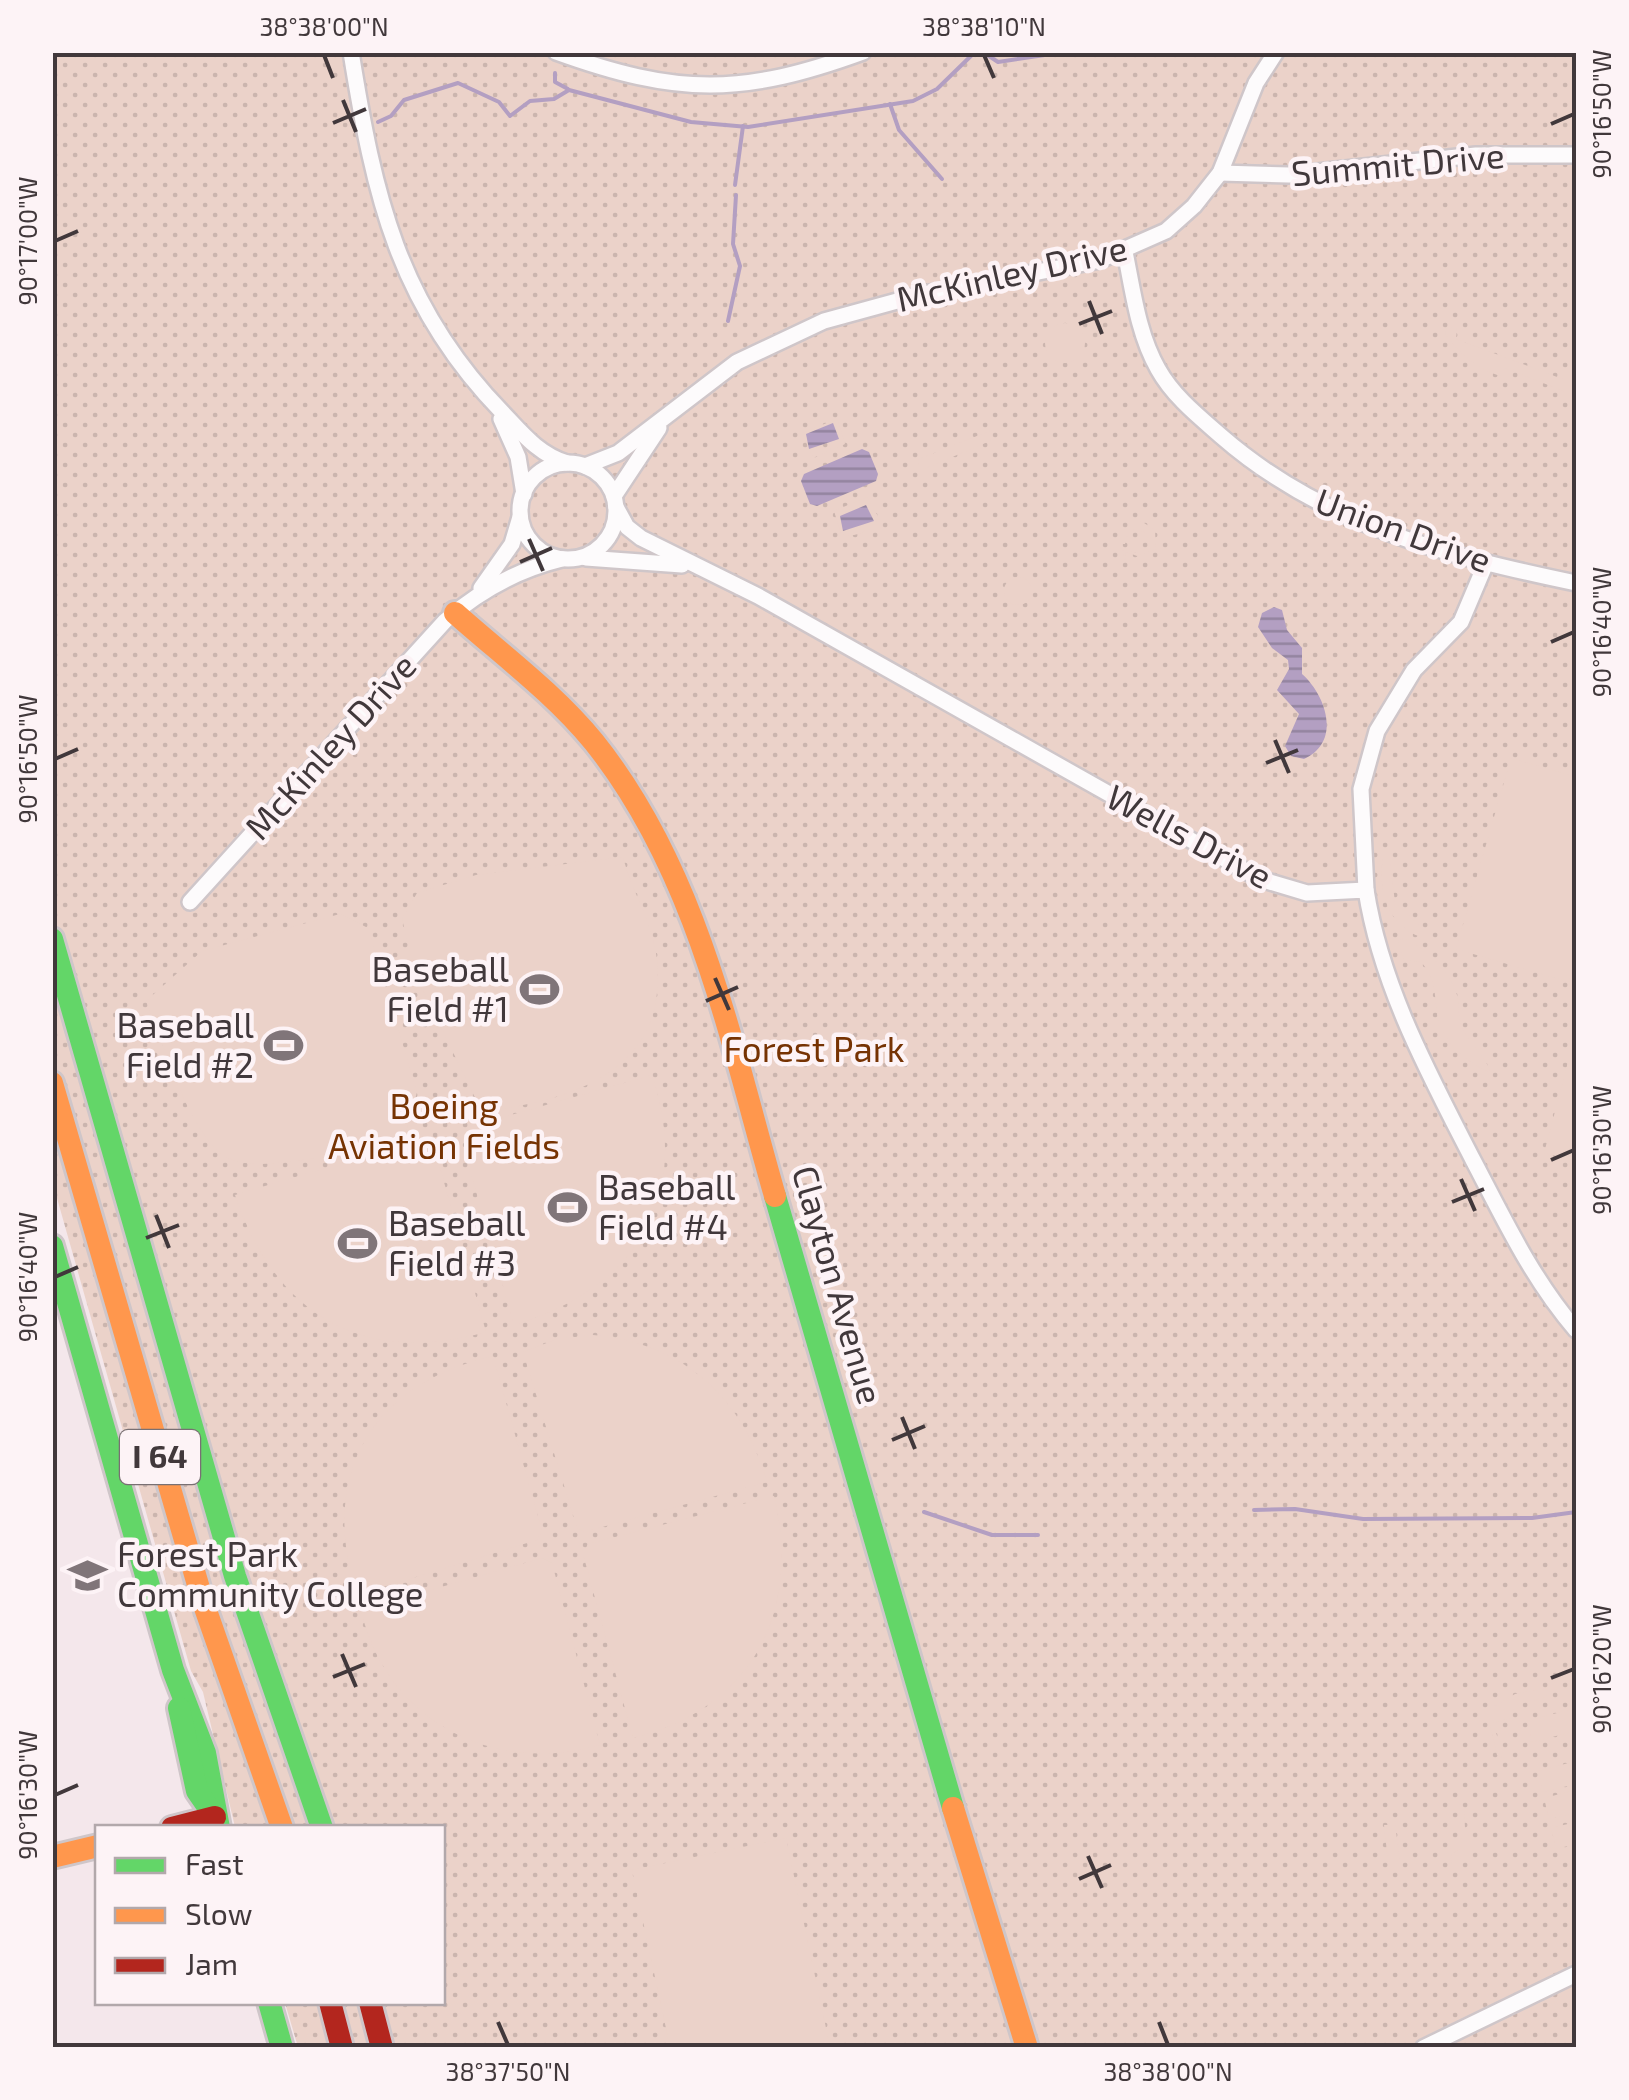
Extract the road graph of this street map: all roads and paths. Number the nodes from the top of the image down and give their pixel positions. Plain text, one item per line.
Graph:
1 (351, 52) edge
2 (556, 52) edge
3 (863, 52) edge
4 (1276, 52) edge
5 (1576, 155) edge
6 (1220, 173) junction
7 (1125, 252) junction
8 (492, 402) junction
9 (670, 413) junction
10 (567, 464) junction
11 (584, 466) junction
12 (524, 494) junction
13 (615, 501) junction
14 (520, 513) junction
15 (569, 559) junction
16 (1486, 564) junction
17 (696, 568) junction
18 (1576, 583) edge
19 (476, 596) junction
20 (455, 613) junction
21 (1366, 890) junction
22 (190, 902) dead end
23 (52, 939) edge
24 (52, 1083) edge
25 (52, 1246) edge
26 (1576, 1330) edge
27 (217, 1822) edge
28 (281, 1825) edge
29 (321, 1825) edge
30 (95, 1847) edge
31 (52, 1856) edge
32 (1576, 1974) edge
33 (270, 2005) edge
34 (331, 2005) edge
35 (371, 2005) edge
36 (282, 2048) edge
37 (342, 2048) edge
38 (382, 2048) edge
39 (1028, 2048) edge
40 (1422, 2048) edge

1 - 8 street
2 - 3 street
4 - 6 street, McKinley Drive
5 - 6 street, Summit Drive
6 - 7 street, McKinley Drive
7 - 9 street, McKinley Drive
7 - 16 street, Union Drive
8 - 10 street
8 - 12 street
9 - 11 street, McKinley Drive
9 - 13 street, McKinley Drive
10 - 11 street
10 - 12 street
11 - 13 street
12 - 14 street
13 - 15 street
13 - 17 street, Wells Drive
14 - 15 street
14 - 19 street, McKinley Drive
15 - 17 street, Wells Drive
15 - 19 street, McKinley Drive
16 - 18 street, Union Drive
16 - 21 street
17 - 21 street, Wells Drive
19 - 20 street, McKinley Drive
20 - 22 street, McKinley Drive
20 - 39 main road, Clayton Avenue
21 - 26 street
23 - 29 main road, I 64
24 - 28 main road, I 64
25 - 27 main road
30 - 31 main road
32 - 40 street
33 - 36 main road
34 - 37 main road
35 - 38 main road

